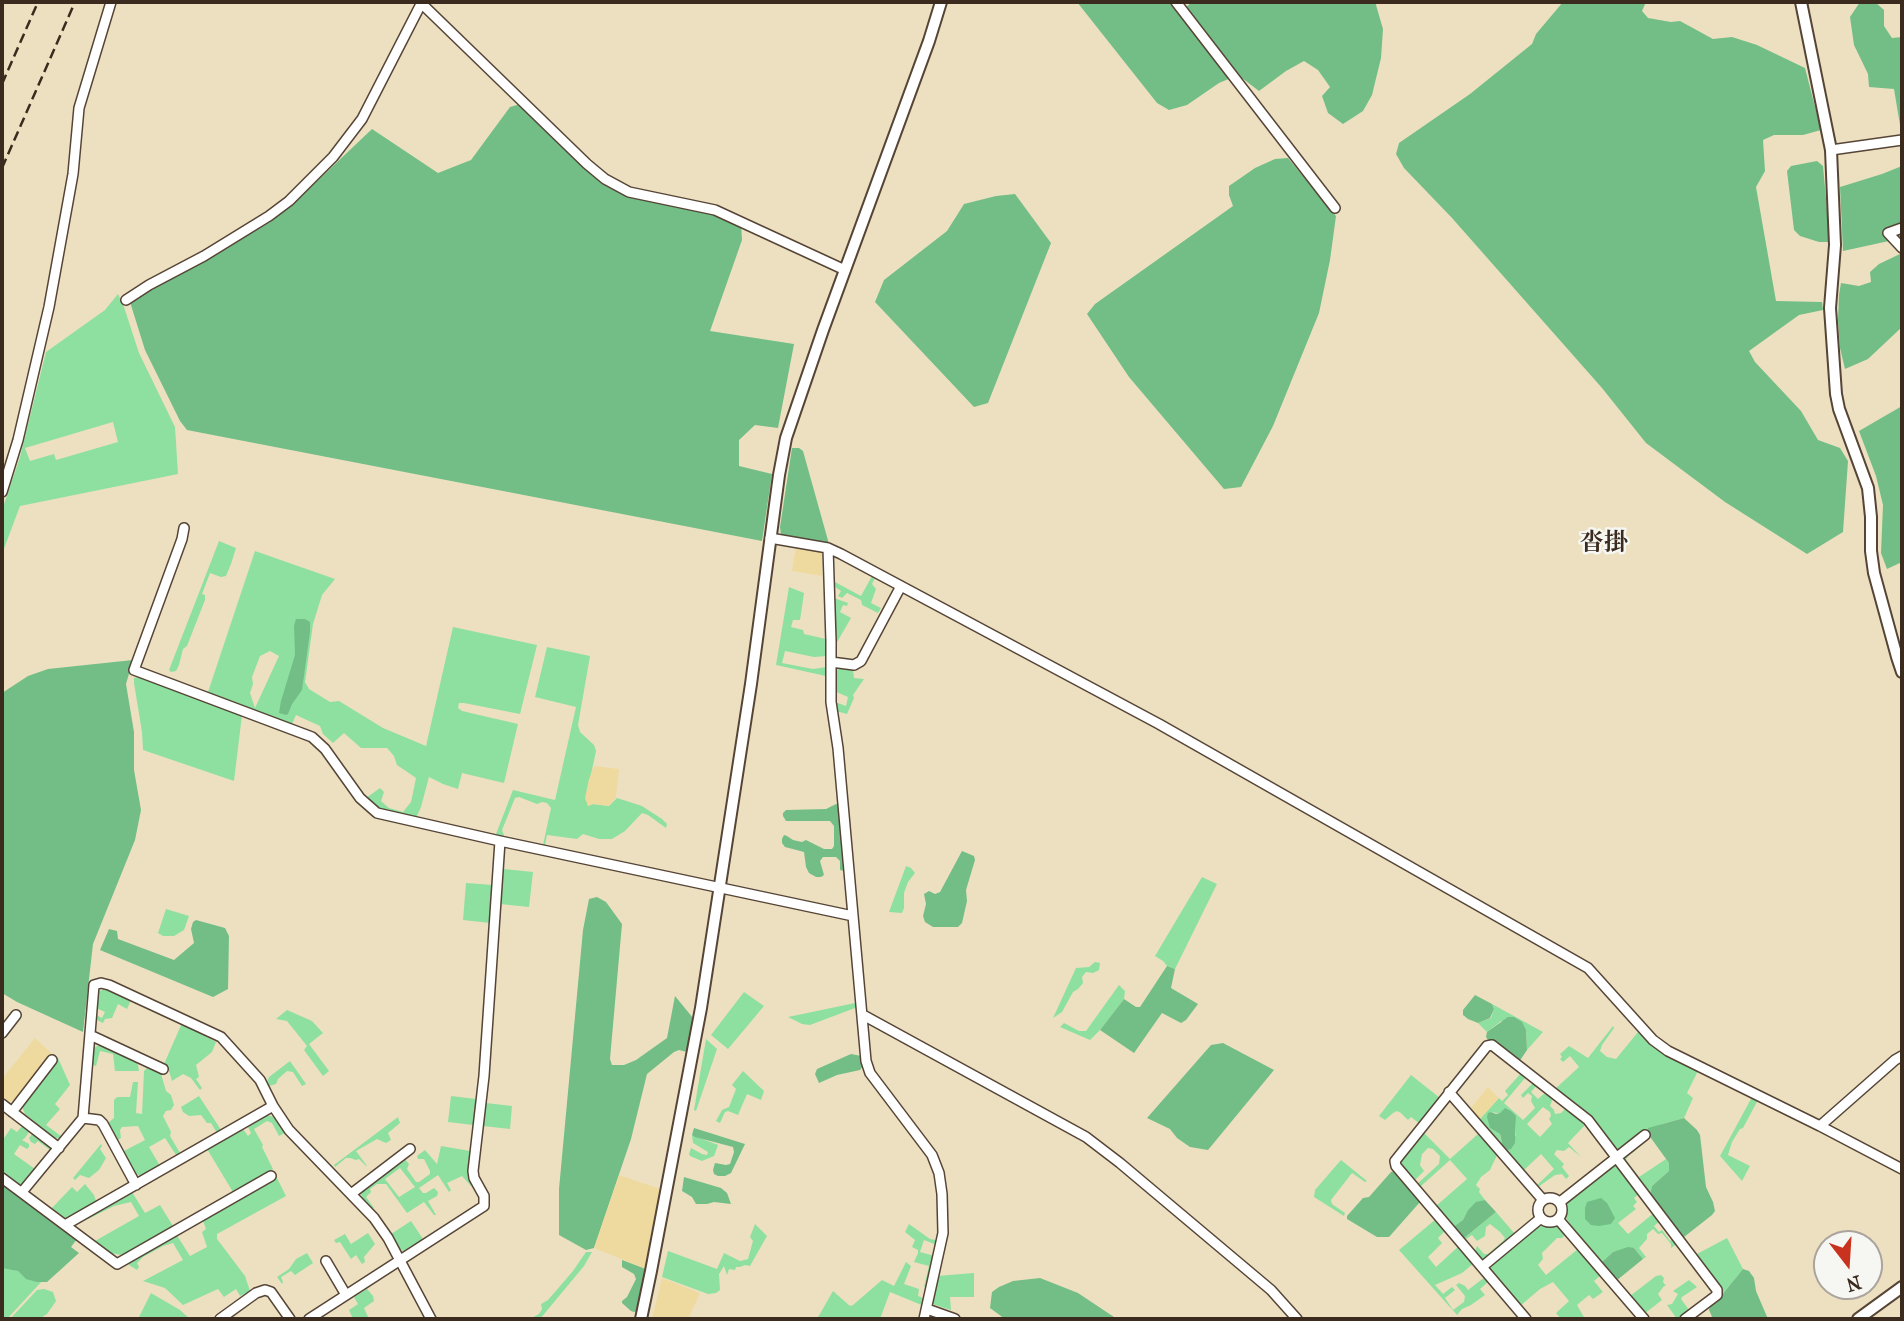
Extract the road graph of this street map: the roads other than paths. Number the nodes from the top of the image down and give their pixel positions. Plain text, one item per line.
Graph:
1 (111, 2) edge
2 (422, 2) edge
3 (941, 2) edge
4 (1176, 2) edge
5 (1801, 2) edge
6 (1902, 140) edge
7 (1831, 150) junction
8 (1335, 208) dead end
9 (1902, 228) edge
10 (1902, 248) edge
11 (845, 270) junction
12 (126, 300) dead end
13 (2, 492) edge
14 (184, 528) dead end
15 (770, 538) junction
16 (828, 548) junction
17 (901, 586) junction
18 (831, 663) junction
19 (1902, 672) edge
20 (500, 841) junction
21 (718, 887) junction
22 (853, 916) junction
23 (16, 1015) dead end
24 (863, 1015) junction
25 (2, 1033) edge
26 (90, 1035) junction
27 (1902, 1056) edge
28 (52, 1060) dead end
29 (163, 1069) dead end
30 (1449, 1092) junction
31 (2, 1104) edge
32 (273, 1106) junction
33 (12, 1112) junction
34 (83, 1118) junction
35 (1820, 1126) junction
36 (1645, 1135) dead end
37 (59, 1148) junction
38 (410, 1149) dead end
39 (1617, 1157) junction
40 (1902, 1170) edge
41 (271, 1176) dead end
42 (2, 1178) edge
43 (136, 1185) junction
44 (22, 1192) junction
45 (351, 1194) junction
46 (1543, 1200) junction
47 (1560, 1202) junction
48 (1541, 1218) junction
49 (1558, 1219) junction
50 (65, 1225) junction
51 (326, 1261) dead end
52 (401, 1261) junction
53 (1482, 1266) junction
54 (1902, 1287) edge
55 (346, 1295) junction
56 (928, 1309) junction
57 (220, 1319) edge
58 (290, 1319) edge
59 (309, 1319) edge
60 (431, 1319) edge
61 (640, 1319) edge
62 (924, 1319) edge
63 (955, 1319) edge
64 (1297, 1319) edge
65 (1526, 1319) edge
66 (1644, 1319) edge
67 (1685, 1319) edge
68 (1858, 1319) edge

1 - 13 street
2 - 11 street
2 - 12 street
3 - 11 street
4 - 8 street
5 - 7 street
6 - 7 street
7 - 19 street
9 - 10 street
11 - 15 street
14 - 20 street
15 - 16 street
15 - 21 street
16 - 17 street
16 - 18 street
17 - 18 street
17 - 35 street
18 - 22 street
20 - 21 street
20 - 52 street
21 - 22 street
21 - 61 street
22 - 24 street
23 - 25 street
24 - 56 street
24 - 64 street
26 - 29 street
26 - 32 street
26 - 34 street
27 - 35 street
28 - 33 street
30 - 39 street
30 - 46 street
30 - 53 street
31 - 33 street
32 - 43 street
32 - 45 street
33 - 37 street
34 - 37 street
34 - 43 street
35 - 40 street
36 - 39 street
37 - 44 street
38 - 45 street
39 - 47 street
39 - 67 street
41 - 50 street
42 - 44 street
43 - 50 street
44 - 50 street
45 - 52 street
46 - 47 street
46 - 48 street
47 - 49 street
48 - 49 street
48 - 53 street
49 - 66 street
51 - 55 street
52 - 55 street
52 - 60 street
53 - 65 street
54 - 68 street
55 - 59 street
56 - 62 street
56 - 63 street
57 - 58 street

